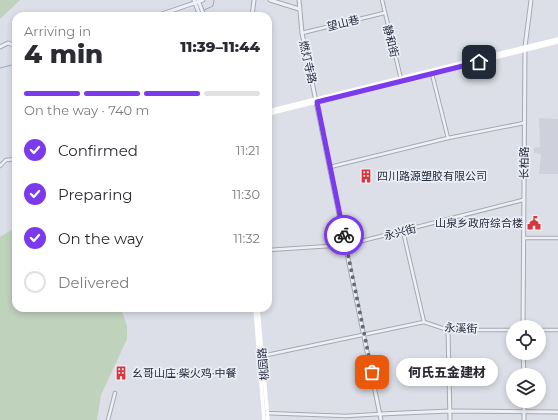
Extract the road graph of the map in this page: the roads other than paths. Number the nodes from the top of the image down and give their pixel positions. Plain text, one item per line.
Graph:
1 (203, 0) edge
2 (254, 0) edge
3 (270, 0) edge
4 (299, 0) edge
5 (382, 0) edge
6 (531, 0) edge
7 (198, 1) edge
8 (195, 2) edge
9 (200, 10) joint
10 (299, 10) junction
11 (167, 12) edge
12 (252, 12) edge
13 (384, 13) junction
14 (302, 33) junction
15 (558, 39) edge
16 (558, 42) edge
17 (12, 44) edge
18 (0, 48) edge
19 (525, 48) junction
20 (432, 74) junction
21 (401, 80) junction
22 (316, 101) junction
23 (272, 112) edge
24 (524, 123) junction
25 (448, 138) junction
26 (12, 159) edge
27 (0, 166) edge
28 (330, 167) junction
29 (523, 200) junction
30 (403, 231) junction
31 (524, 238) junction
32 (558, 238) edge
33 (346, 245) junction
34 (272, 250) edge
35 (256, 312) edge
36 (258, 312) edge
37 (523, 320) edge
38 (424, 322) junction
39 (448, 330) junction
40 (506, 330) edge
41 (546, 330) edge
42 (558, 330) edge
43 (364, 335) junction
44 (261, 356) junction
45 (115, 393) dead end
46 (524, 408) edge
47 (450, 411) junction
48 (524, 412) junction
49 (558, 412) edge
50 (265, 413) junction
51 (380, 414) junction
52 (108, 420) edge
53 (264, 420) edge
54 (268, 420) edge
55 (382, 420) edge
56 (450, 420) edge
57 (524, 420) edge

1 - 7 street
2 - 12 street
3 - 10 street
4 - 10 street, 燃灯寺路
5 - 13 street, 静和街
6 - 19 street, 长柏路
7 - 8 street
7 - 9 street
8 - 9 street
8 - 11 street
10 - 14 street, 燃灯寺路
13 - 14 street, 望山巷
13 - 21 street, 静和街
14 - 22 street, 燃灯寺路
15 - 19 main road
16 - 19 main road
17 - 18 street
19 - 20 main road
19 - 21 main road
19 - 24 street, 长柏路
20 - 21 main road
20 - 25 street
21 - 22 main road
22 - 23 main road
22 - 28 street, 燃灯寺路
24 - 25 street
24 - 29 street, 长柏路
25 - 28 street
26 - 27 street
28 - 33 street, 燃灯寺路
29 - 30 street, 永兴街
29 - 31 street, 长柏路
30 - 33 street, 永兴街
30 - 38 street
31 - 32 street
31 - 37 street, 长柏路
33 - 34 street, 永兴街
33 - 43 street, 燃灯寺路
35 - 44 main road
36 - 44 main road, 桃园路
38 - 39 street, 永溪街
38 - 43 street
39 - 40 street, 永溪街
39 - 47 street
41 - 42 street
43 - 44 street
43 - 51 street, 燃灯寺路
44 - 50 main road, 桃园路
45 - 52 street
46 - 48 street
47 - 48 street
47 - 51 street
47 - 56 street
48 - 49 street
48 - 57 street
50 - 51 street
50 - 53 main road
50 - 54 main road, 桃园路
51 - 55 street, 燃灯寺路

